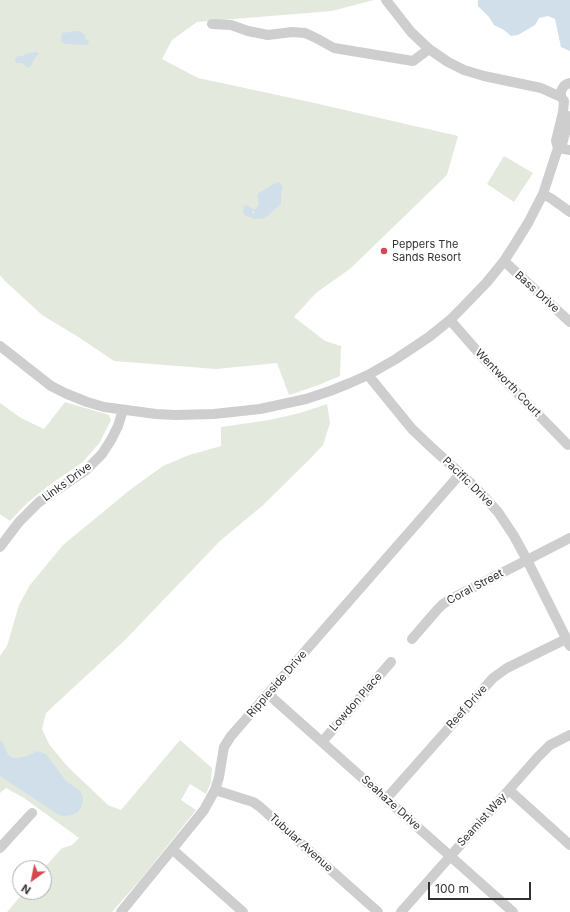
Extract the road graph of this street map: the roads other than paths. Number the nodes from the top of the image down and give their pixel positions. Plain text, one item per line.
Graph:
1 (386, 0) edge
2 (212, 24) dead end
3 (429, 49) junction
4 (567, 84) edge
5 (541, 88) junction
6 (565, 100) edge
7 (570, 116) edge
8 (558, 148) junction
9 (570, 150) edge
10 (543, 194) junction
11 (570, 212) edge
12 (504, 261) junction
13 (450, 320) junction
14 (570, 322) edge
15 (0, 346) edge
16 (368, 374) junction
17 (123, 410) junction
18 (568, 445) dead end
19 (461, 473) junction
20 (570, 538) edge
21 (0, 547) edge
22 (527, 560) junction
23 (412, 639) dead end
24 (568, 642) edge
25 (391, 662) dead end
26 (268, 694) junction
27 (570, 735) edge
28 (322, 742) junction
29 (215, 790) junction
30 (509, 790) junction
31 (386, 799) junction
32 (32, 812) dead end
33 (570, 845) edge
34 (0, 848) edge
35 (172, 849) junction
36 (450, 856) junction
37 (371, 910) edge
38 (121, 912) edge
39 (242, 912) edge
40 (401, 912) edge
41 (513, 912) edge

1 - 3 street
2 - 3 street
3 - 5 street
4 - 5 street
4 - 6 street
5 - 6 street
6 - 8 street
7 - 8 street
8 - 9 street
8 - 10 street
10 - 11 street
10 - 12 street
12 - 13 street
12 - 14 street, Bass Drive
13 - 16 street
13 - 18 street, Wentworth Court
15 - 17 street
16 - 17 street
16 - 19 street, Pacific Drive
17 - 21 street, Links Drive
19 - 22 street, Pacific Drive
19 - 26 street, Rippleside Drive
20 - 22 street, Coral Street
22 - 23 street, Coral Street
22 - 24 street, Pacific Drive
24 - 31 street, Reef Drive
25 - 28 street, Lowdon Place
26 - 28 street, Seahaze Drive
26 - 29 street, Rippleside Drive
27 - 30 street, Seamist Way
28 - 31 street, Seahaze Drive
29 - 35 street, Rippleside Drive
29 - 37 street, Tubular Avenue
30 - 33 street
30 - 36 street, Seamist Way
31 - 36 street, Seahaze Drive
32 - 34 street
35 - 38 street, Rippleside Drive
35 - 39 street
36 - 40 street, Seamist Way
36 - 41 street, Seahaze Drive

